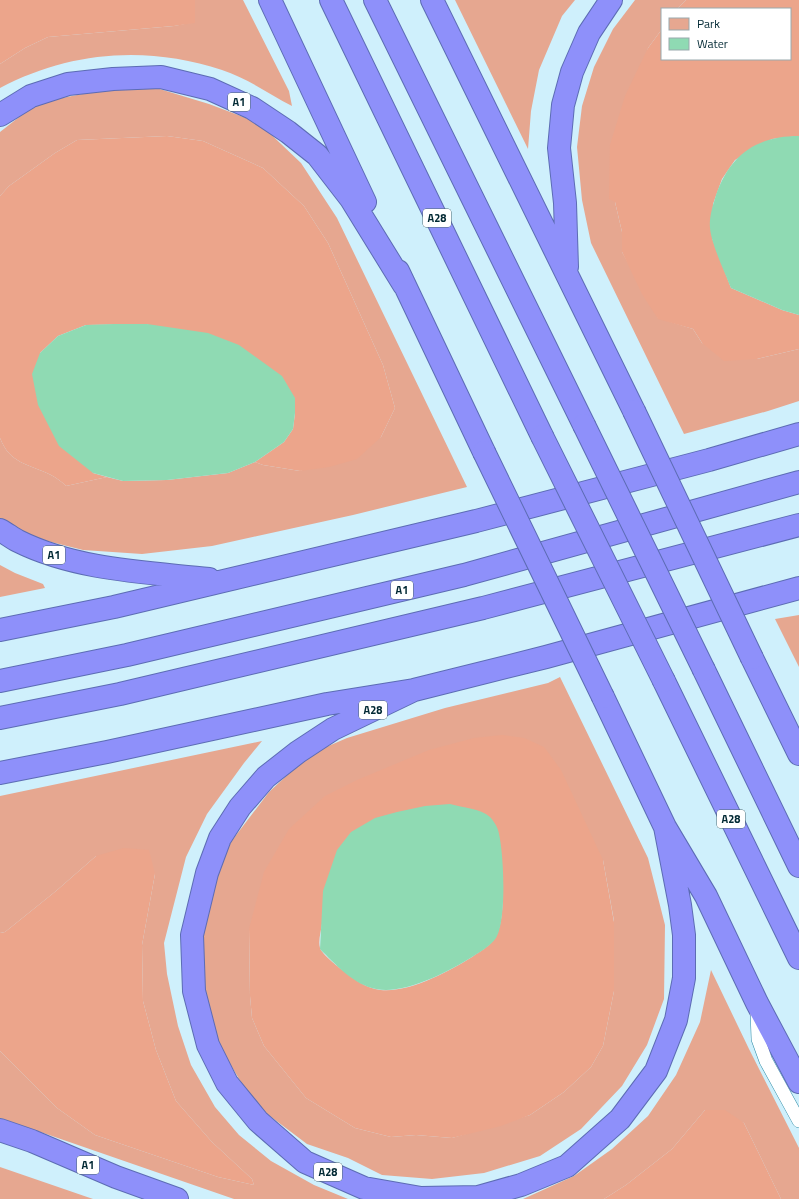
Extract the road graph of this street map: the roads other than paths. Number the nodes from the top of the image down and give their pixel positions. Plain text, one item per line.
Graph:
1 (270, 0) edge
2 (331, 0) edge
3 (375, 0) edge
4 (432, 0) edge
5 (611, 0) edge
6 (0, 115) edge
7 (568, 276) junction
8 (404, 285) junction
9 (799, 434) edge
10 (799, 482) edge
11 (799, 525) edge
12 (0, 530) edge
13 (225, 581) junction
14 (799, 588) edge
15 (0, 630) edge
16 (0, 681) edge
17 (414, 690) junction
18 (0, 718) edge
19 (799, 754) edge
20 (0, 772) edge
21 (664, 827) junction
22 (799, 866) edge
23 (799, 958) edge
24 (757, 1003) junction
25 (799, 1082) edge
26 (799, 1121) edge
27 (0, 1130) edge
28 (177, 1199) edge

1 - 8 highway, A28
2 - 23 highway, A28, bridge
3 - 22 highway, bridge
4 - 7 highway
5 - 7 highway
6 - 8 highway, A1
7 - 19 highway, bridge
8 - 21 highway, A28, bridge
9 - 13 highway, A1
10 - 16 highway, A1
11 - 18 highway
12 - 13 highway, A1
13 - 15 highway, A1
14 - 17 highway
17 - 20 highway
17 - 21 highway, A28
21 - 24 highway, A28
24 - 25 highway, A28
24 - 26 lane, A28
27 - 28 highway, A1

